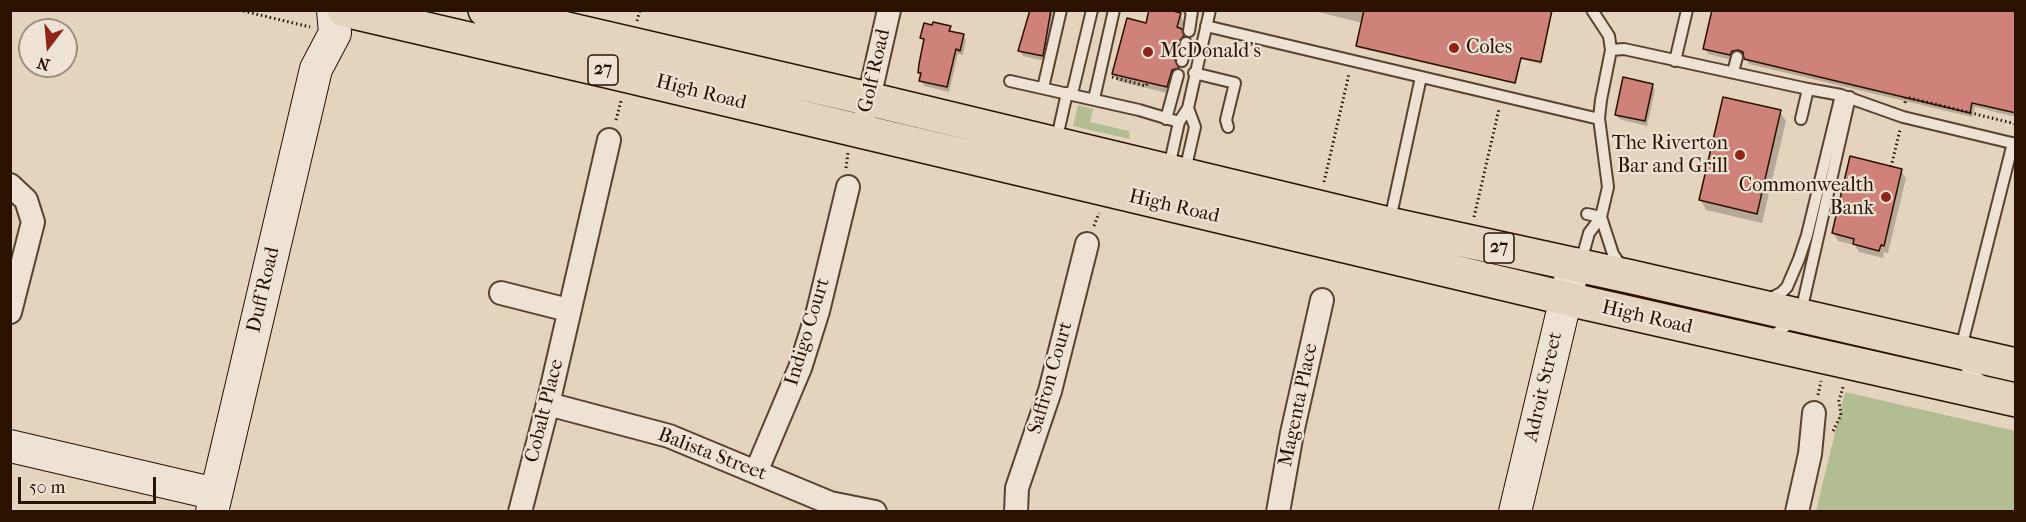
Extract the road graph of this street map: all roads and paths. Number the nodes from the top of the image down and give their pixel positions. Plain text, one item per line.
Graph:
1 (332, 10) edge
2 (344, 10) edge
3 (485, 10) edge
4 (640, 10) edge
5 (889, 10) edge
6 (1061, 10) edge
7 (1092, 10) edge
8 (1114, 10) edge
9 (1210, 10) edge
10 (1592, 10) edge
11 (1687, 10) edge
12 (1192, 11) edge
13 (637, 23) dead end
14 (1206, 26) junction
15 (1189, 31) dead end
16 (1186, 43) dead end
17 (1611, 50) junction
18 (1737, 57) dead end
19 (1182, 61) dead end
20 (1352, 61) junction
21 (1675, 61) junction
22 (1733, 72) junction
23 (1110, 75) dead end
24 (1421, 77) junction
25 (1193, 78) junction
26 (1010, 81) dead end
27 (1148, 82) dead end
28 (1043, 88) junction
29 (1808, 89) junction
30 (1069, 94) junction
31 (1502, 96) junction
32 (1846, 96) junction
33 (1906, 98) dead end
34 (869, 99) junction
35 (1094, 99) junction
36 (1188, 108) junction
37 (1903, 117) junction
38 (1166, 118) junction
39 (1599, 118) junction
40 (1801, 119) dead end
41 (1179, 122) junction
42 (2016, 124) edge
43 (1228, 127) dead end
44 (861, 132) junction
45 (609, 140) dead end
46 (2014, 143) edge
47 (1055, 145) junction
48 (1892, 167) dead end
49 (1174, 179) junction
50 (10, 185) edge
51 (1323, 186) dead end
52 (848, 187) dead end
53 (1206, 201) dead end
54 (1587, 214) dead end
55 (1601, 217) junction
56 (1473, 221) dead end
57 (1389, 224) junction
58 (1270, 230) junction
59 (1087, 244) dead end
60 (1582, 266) junction
61 (1632, 277) junction
62 (501, 293) dead end
63 (1322, 300) dead end
64 (1573, 300) junction
65 (1753, 305) junction
66 (568, 310) junction
67 (10, 312) edge
68 (1800, 316) junction
69 (1759, 343) junction
70 (1958, 353) junction
71 (2016, 365) edge
72 (2010, 399) edge
73 (548, 404) junction
74 (1814, 413) dead end
75 (10, 446) edge
76 (756, 472) junction
77 (214, 503) edge
78 (520, 512) edge
79 (875, 512) edge
80 (1016, 512) edge
81 (1278, 512) edge
82 (1515, 512) edge
83 (1532, 512) edge
84 (1797, 512) edge

1 - 77 street, Duff Road
2 - 44 main road, High Road / 27
3 - 34 main road, High Road / 27
4 - 13 path
5 - 34 street, Golf Road
6 - 28 lane
7 - 30 lane
8 - 35 lane
9 - 14 lane
10 - 17 lane
11 - 21 lane
12 - 15 lane
14 - 20 lane
14 - 25 lane
16 - 19 lane
17 - 21 lane
17 - 39 lane
18 - 22 lane
20 - 24 lane
20 - 51 path
21 - 22 lane
22 - 29 lane
23 - 27 path
24 - 31 lane
24 - 57 lane
25 - 36 lane
25 - 38 lane
25 - 43 lane
26 - 28 lane
28 - 30 lane
29 - 32 lane
29 - 40 lane
30 - 35 lane
30 - 47 lane
31 - 39 lane
31 - 56 path
32 - 37 lane
32 - 65 lane
32 - 68 lane
33 - 42 path
34 - 44 street, Golf Road
34 - 47 main road, High Road / 27
35 - 38 lane
36 - 41 lane
36 - 49 lane
37 - 46 lane
37 - 48 path
38 - 41 lane
39 - 55 lane
41 - 49 lane
44 - 58 main road, High Road / 27
45 - 66 street, Cobalt Place
46 - 70 lane
47 - 49 main road, High Road / 27
49 - 57 main road, High Road / 27
50 - 67 street
52 - 76 street, Indigo Court
53 - 58 lane
54 - 55 lane
55 - 60 lane
55 - 61 lane
57 - 60 main road, High Road / 27
58 - 64 main road, High Road / 27
59 - 80 street, Saffron Court
60 - 61 main road, High Road / 27
60 - 64 street, Adroit Street
61 - 65 main road, High Road / 27
62 - 66 street
63 - 81 street, Magenta Place
64 - 69 main road, High Road / 27
64 - 82 street, Adroit Street
64 - 83 street, Adroit Street
65 - 68 main road, High Road / 27
66 - 73 street, Cobalt Place
68 - 69 lane
68 - 70 main road, High Road / 27
69 - 72 main road, High Road / 27
70 - 71 main road, High Road / 27
70 - 72 lane, High Road
73 - 76 street, Balista Street
73 - 78 street, Cobalt Place
74 - 84 street
75 - 77 street
76 - 79 street, Balista Street

